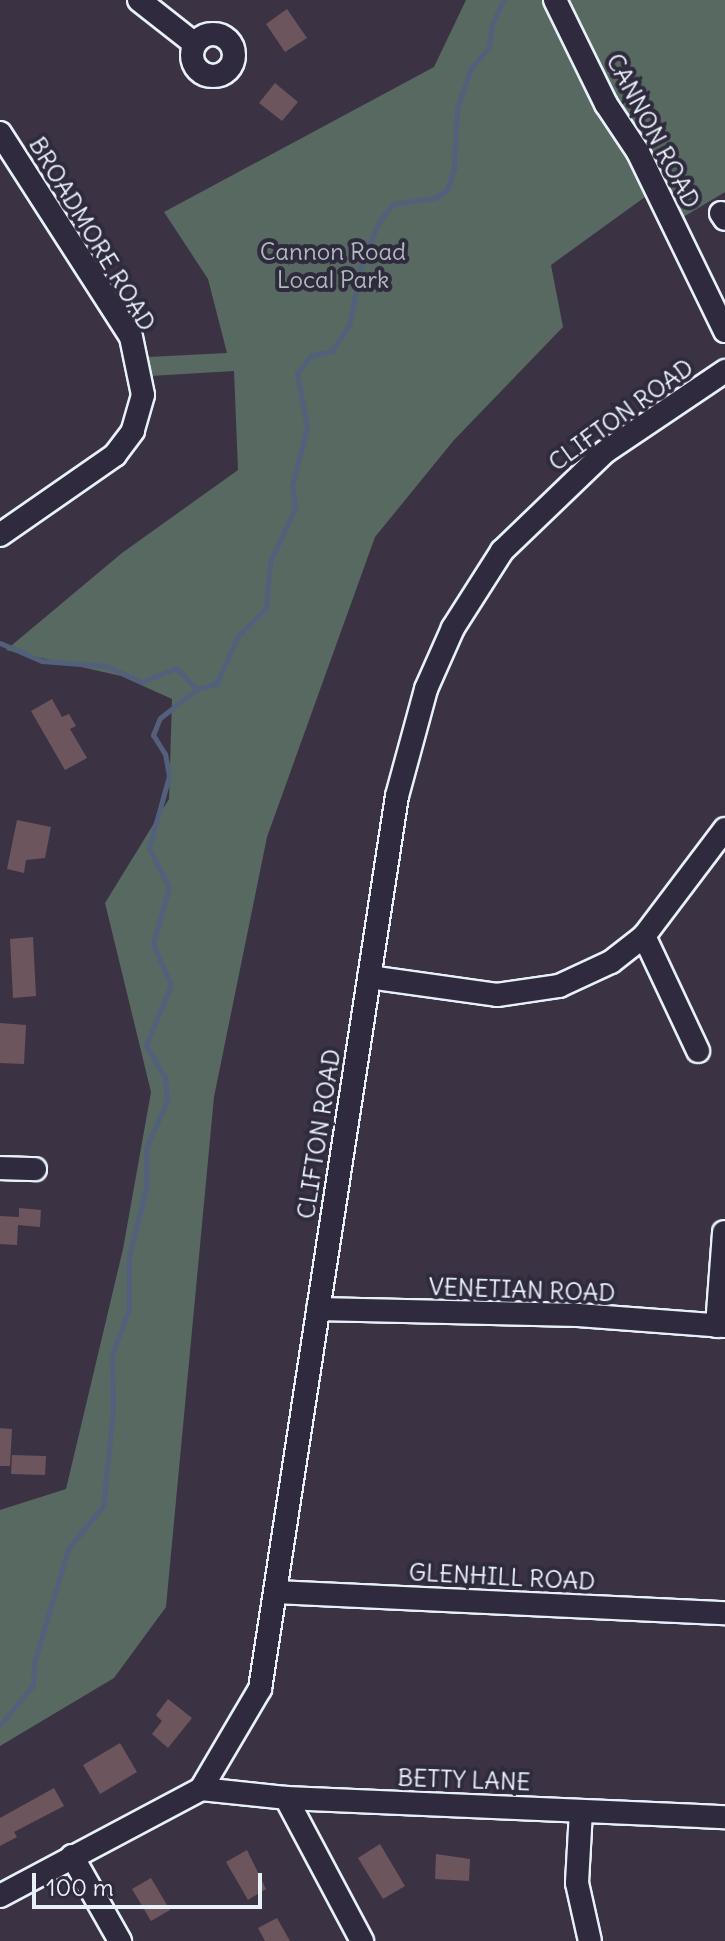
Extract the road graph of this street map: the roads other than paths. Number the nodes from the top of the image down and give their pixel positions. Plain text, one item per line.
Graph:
1 (139, 0) edge
2 (555, 0) edge
3 (195, 44) dead end
4 (0, 133) edge
5 (725, 331) edge
6 (725, 371) edge
7 (0, 535) edge
8 (725, 829) edge
9 (644, 936) junction
10 (369, 977) junction
11 (698, 1051) dead end
12 (0, 1168) edge
13 (35, 1169) dead end
14 (724, 1232) edge
15 (318, 1309) junction
16 (721, 1326) edge
17 (276, 1592) junction
18 (725, 1613) edge
19 (201, 1789) junction
20 (286, 1798) junction
21 (581, 1811) junction
22 (725, 1817) edge
23 (72, 1856) junction
24 (0, 1896) edge
25 (120, 1941) edge
26 (362, 1941) edge
27 (590, 1941) edge

1 - 3 street
2 - 5 street, CANNON ROAD
4 - 7 street, BROADMORE ROAD
6 - 10 street, CLIFTON ROAD
8 - 9 street
9 - 10 street
9 - 11 street
10 - 15 street, CLIFTON ROAD
12 - 13 street
14 - 16 street
15 - 16 street, VENETIAN ROAD
15 - 17 street, CLIFTON ROAD
17 - 18 street, GLENHILL ROAD
17 - 19 street, CLIFTON ROAD
19 - 20 street, BETTY LANE
19 - 23 street
20 - 21 street, BETTY LANE
20 - 26 street
21 - 22 street, BETTY LANE
21 - 27 street
23 - 24 street
23 - 25 street

